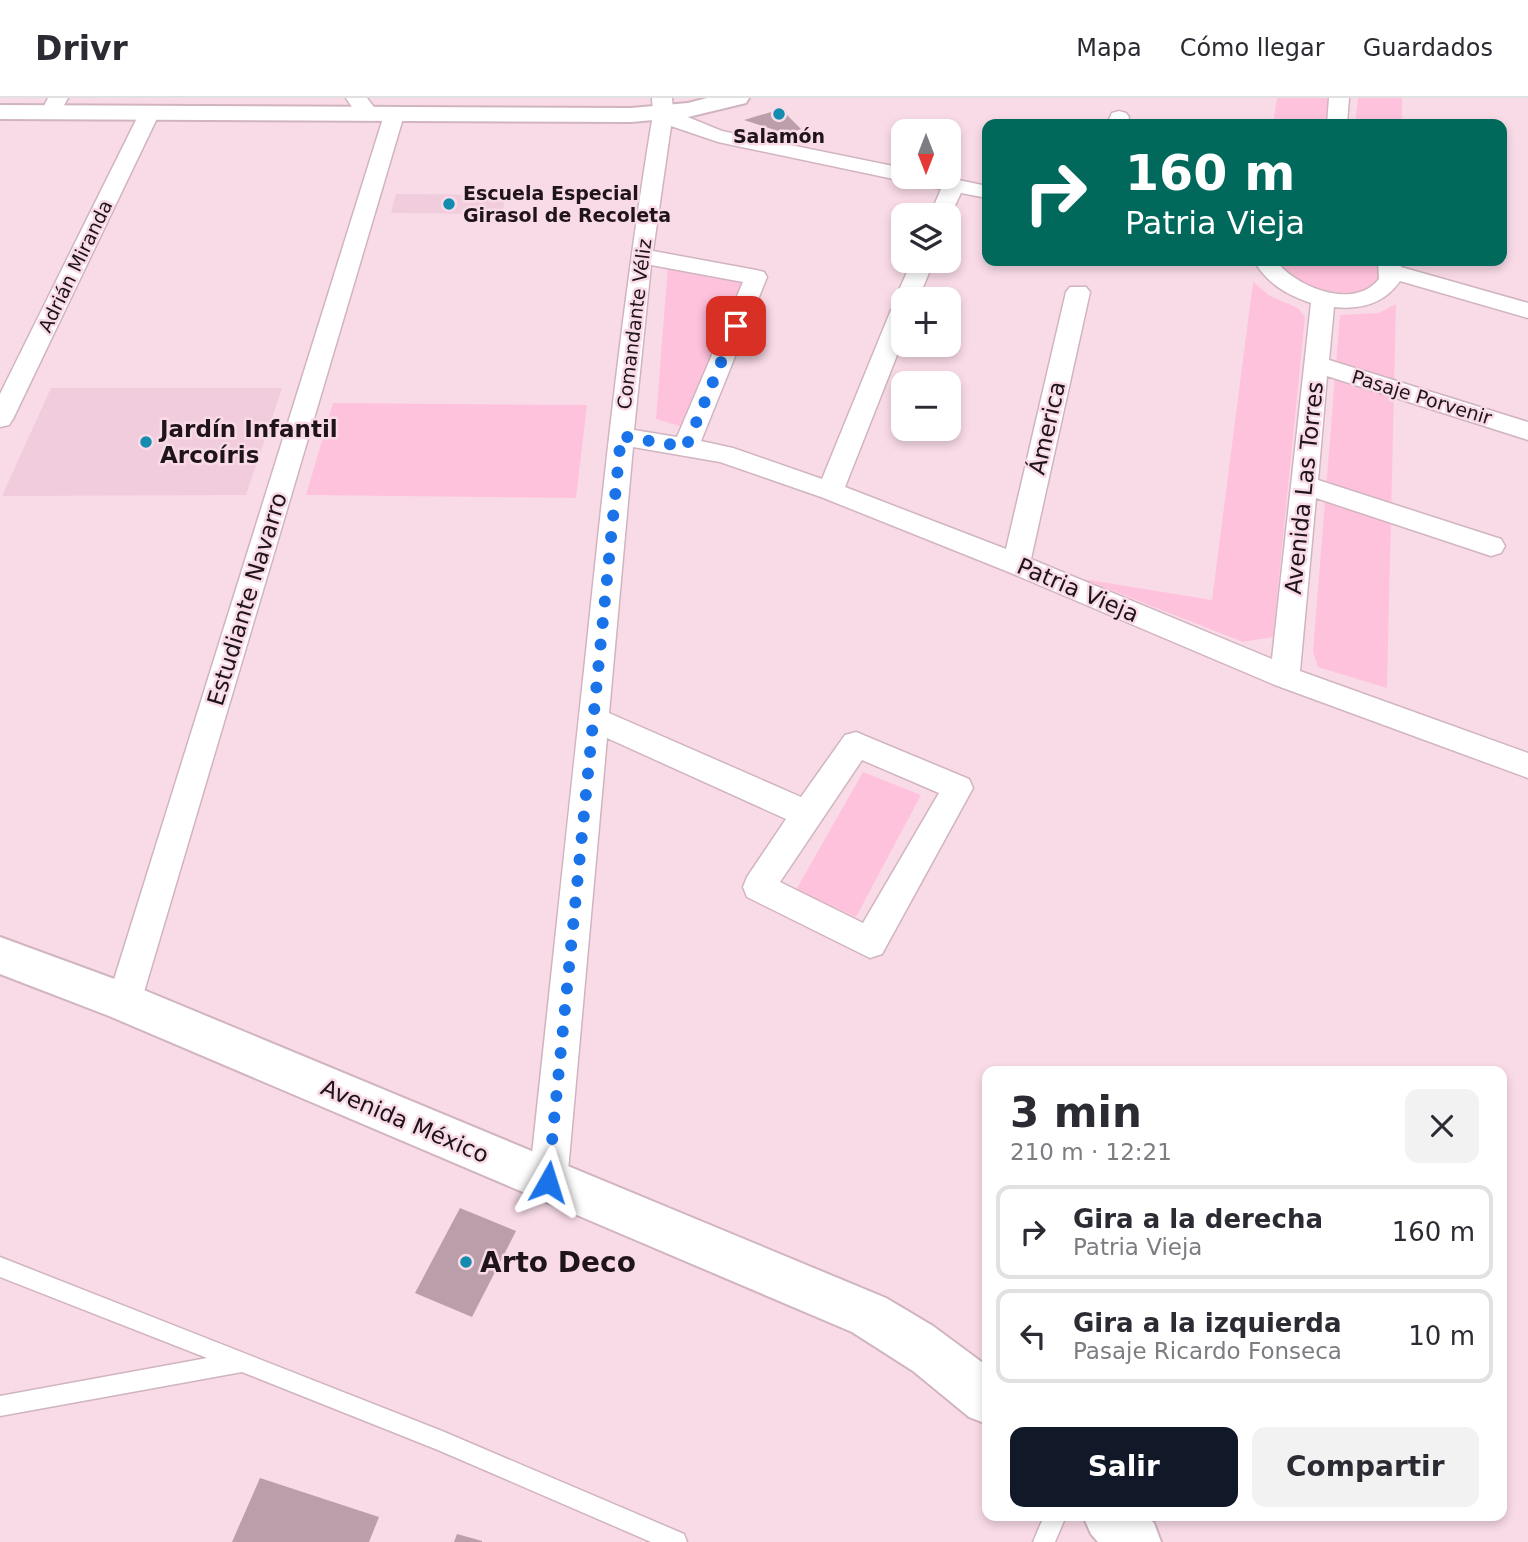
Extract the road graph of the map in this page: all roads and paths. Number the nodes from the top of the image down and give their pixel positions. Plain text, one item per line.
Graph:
1 (737, 98) edge
2 (1339, 98) edge
3 (55, 105) edge
4 (663, 106) edge
5 (373, 109) edge
6 (0, 112) edge
7 (150, 112) junction
8 (1337, 119) edge
9 (891, 172) edge
10 (961, 187) edge
11 (982, 191) edge
12 (641, 256) junction
13 (1267, 266) edge
14 (1391, 266) edge
15 (1078, 292) dead end
16 (1323, 299) junction
17 (1528, 311) edge
18 (891, 340) edge
19 (1316, 364) junction
20 (0, 419) edge
21 (1528, 431) edge
22 (621, 436) junction
23 (686, 447) junction
24 (1304, 485) junction
25 (830, 491) junction
26 (1491, 546) dead end
27 (1016, 564) junction
28 (1285, 677) junction
29 (593, 719) junction
30 (1528, 766) edge
31 (807, 814) junction
32 (0, 955) edge
33 (124, 1002) junction
34 (548, 1182) junction
35 (0, 1267) edge
36 (245, 1362) junction
37 (982, 1395) edge
38 (0, 1406) edge
39 (1053, 1521) edge
40 (1114, 1521) edge
41 (676, 1542) edge
42 (1044, 1542) edge
43 (1135, 1542) edge

1 - 4 street
2 - 8 street
3 - 6 street
3 - 7 street
4 - 5 street
4 - 9 street
4 - 12 street, Comandante Véliz
5 - 7 street
5 - 33 street, Estudiante Navarro
7 - 20 street, Adrián Miranda
10 - 11 street
12 - 22 street, Comandante Véliz
12 - 23 street
13 - 16 street
14 - 16 street
14 - 17 street
15 - 27 street, Ámerica
16 - 19 street, Avenida Las Torres
18 - 25 street
19 - 21 street, Pasaje Porvenir
19 - 24 street, Avenida Las Torres
22 - 23 street, Patria Vieja
22 - 29 street, Comandante Véliz
23 - 25 street, Patria Vieja
24 - 26 street
24 - 28 street, Avenida Las Torres
25 - 27 street, Patria Vieja
27 - 28 street, Patria Vieja
28 - 30 street, Patria Vieja
29 - 31 street
29 - 34 street, Comandante Véliz
31 - 31 street
32 - 33 street, Avenida México
33 - 34 street, Avenida México
34 - 37 street, Avenida México
35 - 36 lane
36 - 38 lane
36 - 41 lane
39 - 42 lane
40 - 43 street

